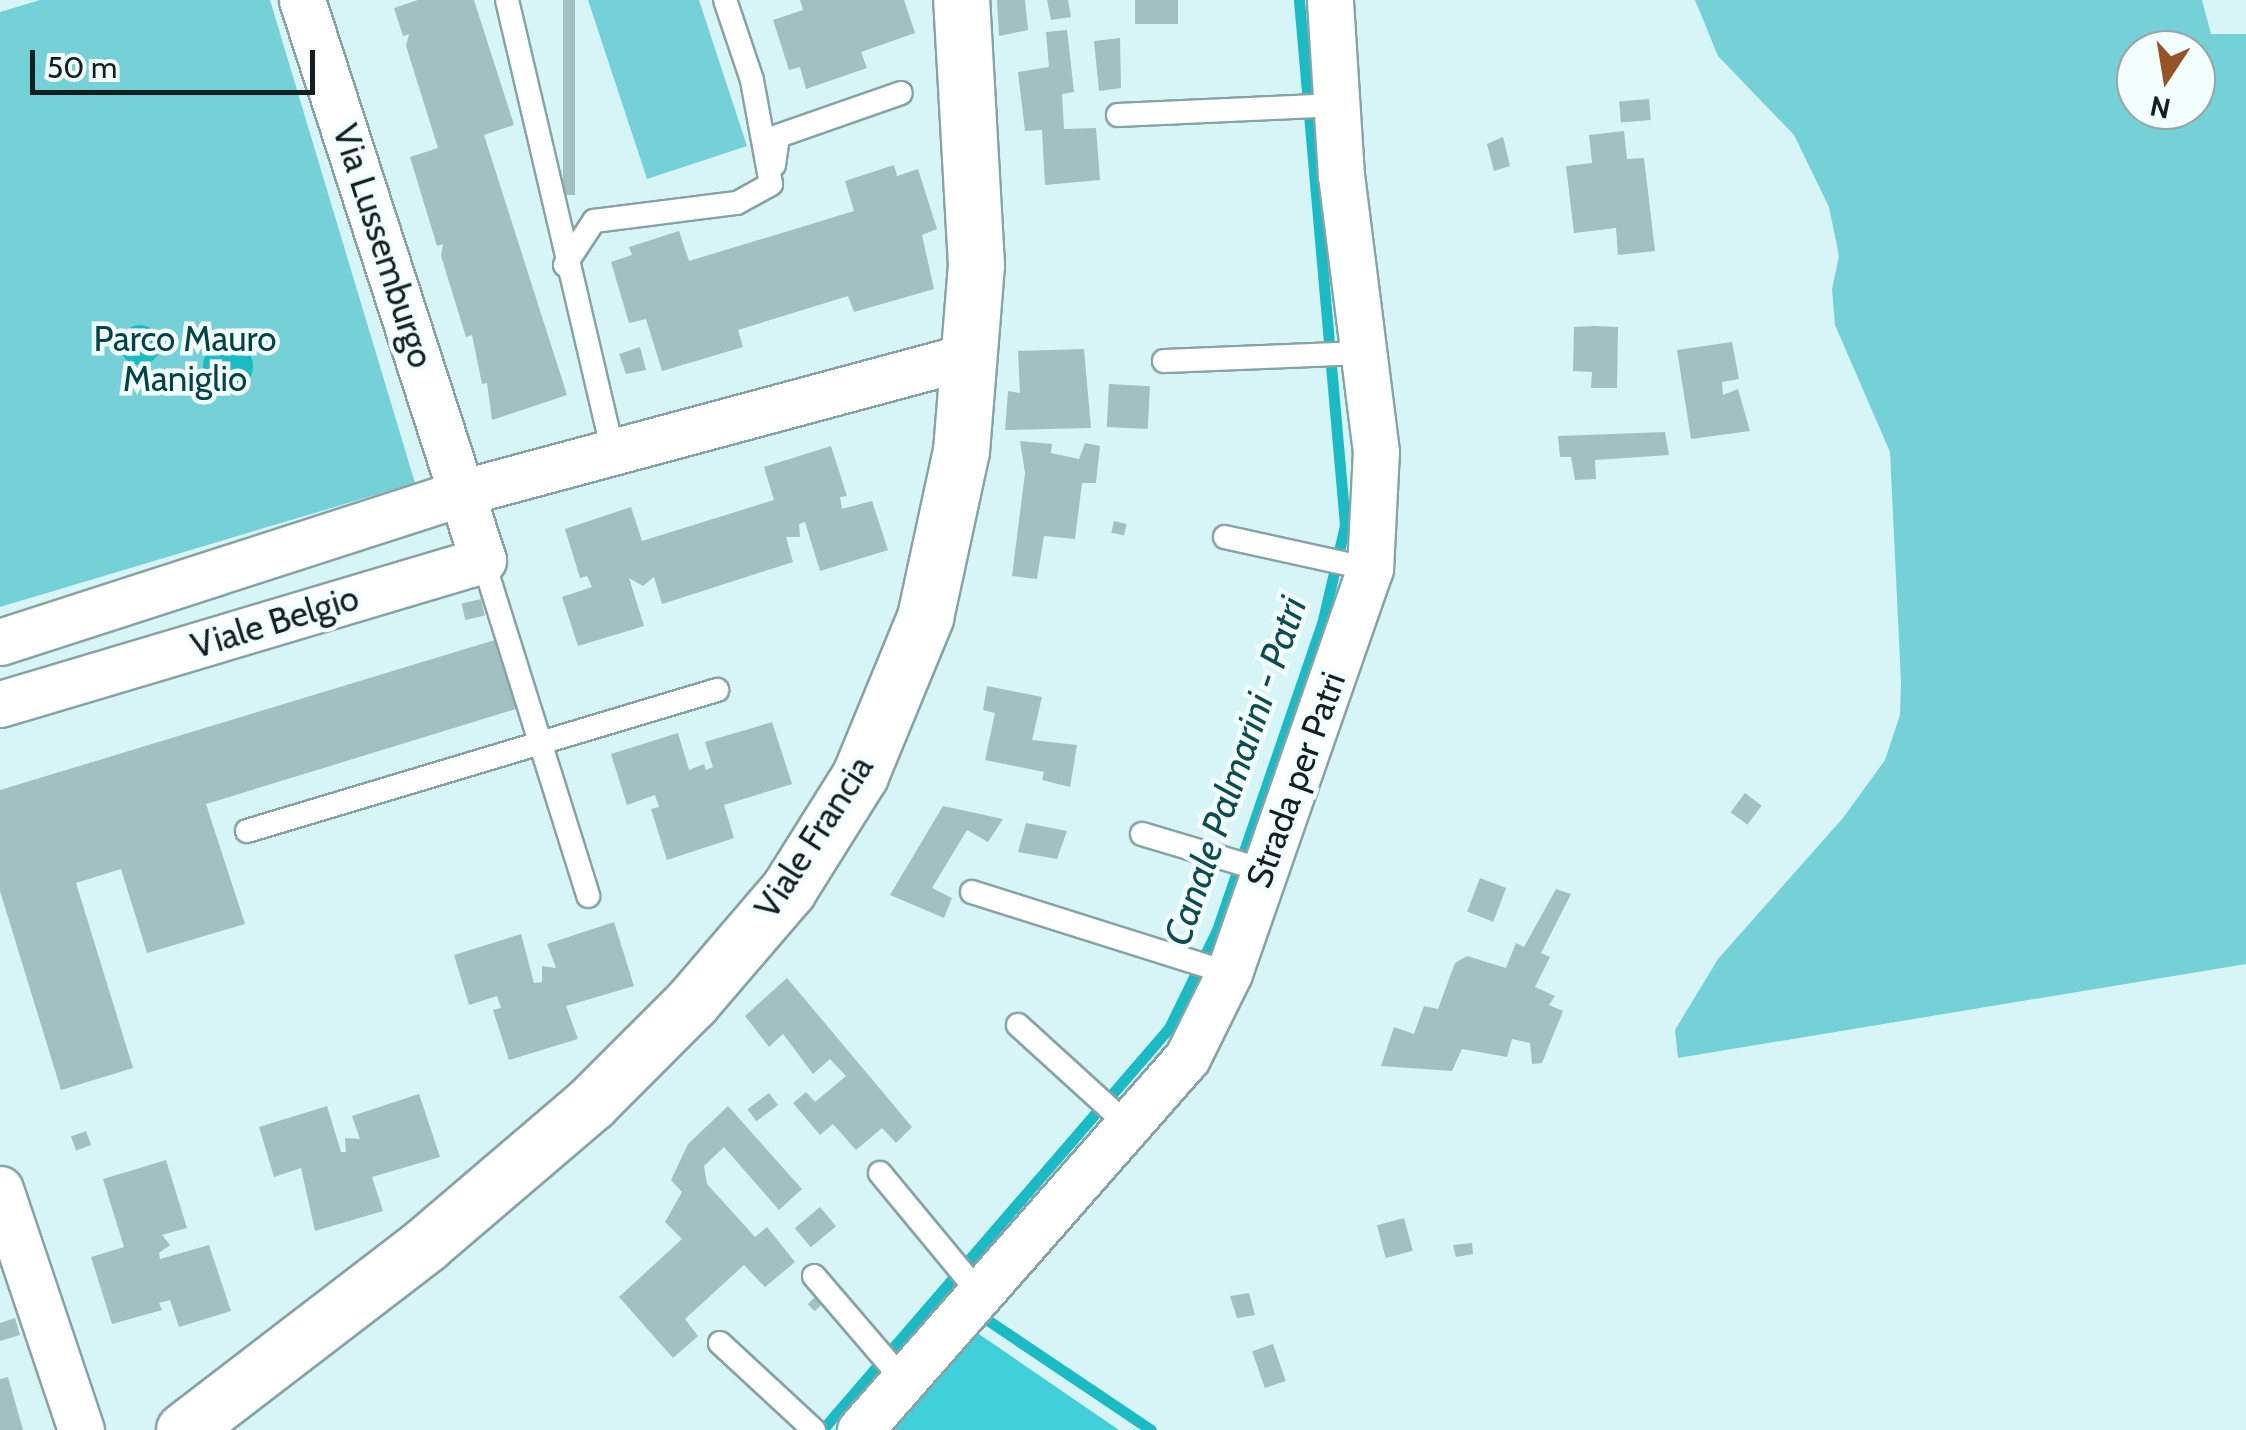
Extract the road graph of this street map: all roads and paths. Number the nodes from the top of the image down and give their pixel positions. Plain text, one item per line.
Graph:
1 (302, 0) edge
2 (507, 0) edge
3 (725, 0) edge
4 (961, 0) edge
5 (1330, 0) edge
6 (901, 93) dead end
7 (1332, 104) junction
8 (1118, 116) dead end
9 (771, 184) junction
10 (564, 265) junction
11 (1357, 353) junction
12 (969, 356) junction
13 (1164, 361) dead end
14 (614, 452) junction
15 (464, 492) junction
16 (1225, 537) dead end
17 (483, 560) junction
18 (1363, 567) junction
19 (0, 642) edge
20 (718, 690) dead end
21 (0, 704) edge
22 (539, 740) junction
23 (248, 831) dead end
24 (1142, 834) dead end
25 (1247, 866) junction
26 (972, 892) dead end
27 (588, 896) dead end
28 (1224, 971) junction
29 (1018, 1025) dead end
30 (1125, 1122) junction
31 (880, 1174) dead end
32 (0, 1189) edge
33 (814, 1276) dead end
34 (977, 1290) junction
35 (720, 1344) dead end
36 (899, 1376) junction
37 (806, 1422) edge
38 (82, 1430) edge
39 (184, 1430) edge
40 (860, 1430) edge

1 - 15 street, Via Lussemburgo
2 - 10 lane
3 - 9 lane
4 - 12 street, Viale Francia
5 - 7 street, Strada per Patri
6 - 9 lane
7 - 8 lane
7 - 11 street, Strada per Patri
9 - 10 lane
10 - 14 lane
11 - 13 lane
11 - 18 street, Strada per Patri
12 - 14 street, Viale Belgio
12 - 39 street, Viale Francia
14 - 15 street, Viale Belgio
15 - 17 street
15 - 19 street, Viale Belgio
16 - 18 lane
17 - 21 street, Viale Belgio
17 - 22 lane
18 - 25 street, Strada per Patri
20 - 22 lane
22 - 23 lane
22 - 27 lane
24 - 25 lane
25 - 28 street, Strada per Patri
26 - 28 lane
28 - 30 street, Strada per Patri
29 - 30 lane
30 - 34 street, Strada per Patri
31 - 34 lane
32 - 38 street
33 - 36 lane
34 - 36 street, Strada per Patri
35 - 37 lane
36 - 40 street, Strada per Patri

